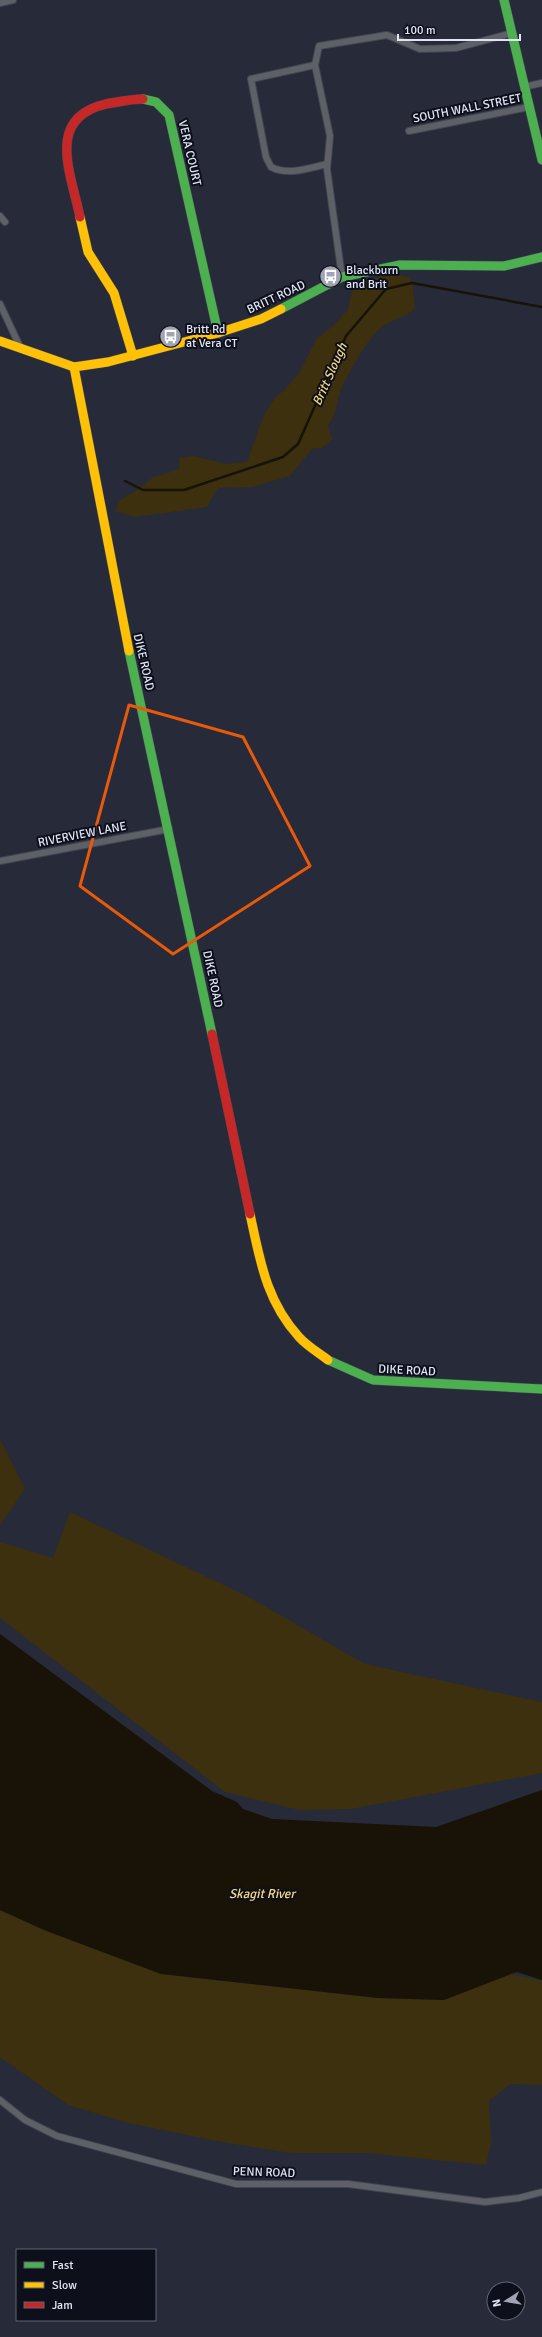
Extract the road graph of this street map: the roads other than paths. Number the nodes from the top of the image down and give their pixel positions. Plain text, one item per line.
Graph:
1 (13, 0) edge
2 (504, 0) edge
3 (0, 3) edge
4 (512, 33) junction
5 (315, 65) junction
6 (542, 83) edge
7 (524, 87) junction
8 (529, 107) junction
9 (409, 131) dead end
10 (542, 160) edge
11 (327, 164) junction
12 (0, 216) edge
13 (5, 222) dead end
14 (542, 257) edge
15 (342, 277) junction
16 (0, 304) edge
17 (218, 333) junction
18 (0, 341) edge
19 (21, 349) junction
20 (133, 356) junction
21 (74, 367) junction
22 (169, 829) junction
23 (0, 861) edge
24 (542, 1390) edge
25 (0, 2100) edge
26 (542, 2192) edge

1 - 3 street
2 - 4 street
4 - 5 street
4 - 7 street
5 - 11 street
5 - 11 street
6 - 7 street, SOUTH WALL STREET
7 - 8 street
8 - 9 street, SOUTH WALL STREET
8 - 10 street
11 - 15 street
12 - 13 street
14 - 15 street, BRITT ROAD
15 - 17 street, BRITT ROAD
16 - 19 street
17 - 20 street, BRITT ROAD
17 - 20 street, VERA COURT
18 - 19 street, BRITT ROAD
19 - 21 street, BRITT ROAD
20 - 21 street, BRITT ROAD
21 - 22 street, DIKE ROAD
22 - 23 street, RIVERVIEW LANE
22 - 24 street, DIKE ROAD
25 - 26 street, PENN ROAD

